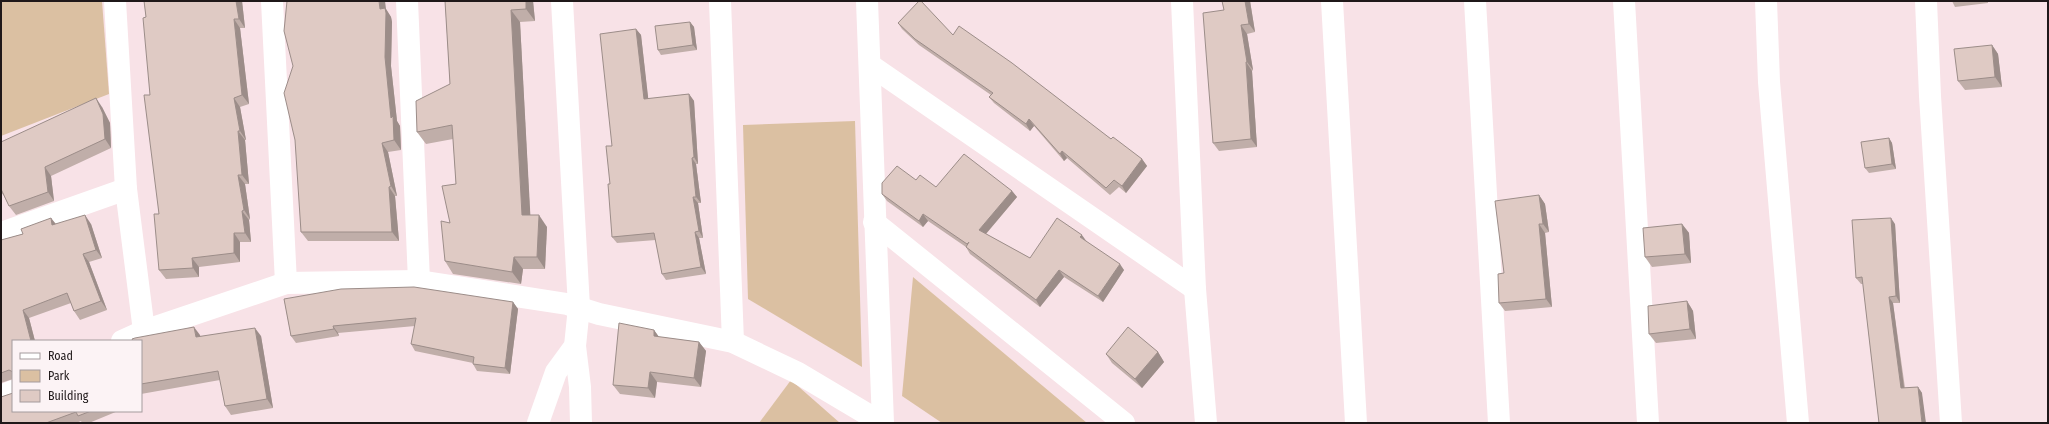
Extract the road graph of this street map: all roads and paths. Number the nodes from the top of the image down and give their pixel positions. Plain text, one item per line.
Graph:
1 (115, 1) edge
2 (272, 1) edge
3 (407, 1) edge
4 (562, 1) edge
5 (720, 1) edge
6 (867, 1) edge
7 (1182, 1) edge
8 (1332, 1) edge
9 (1475, 1) edge
10 (1624, 1) edge
11 (1766, 1) edge
12 (1926, 1) edge
13 (870, 65) junction
14 (126, 189) junction
15 (874, 222) junction
16 (1, 232) edge
17 (418, 281) junction
18 (286, 284) junction
19 (1195, 289) junction
20 (579, 307) junction
21 (144, 331) junction
22 (124, 340) edge
23 (733, 342) junction
24 (575, 346) junction
25 (12, 391) edge
26 (1, 396) edge
27 (538, 423) edge
28 (581, 423) edge
29 (882, 423) edge
30 (1124, 423) edge
31 (1206, 423) edge
32 (1356, 423) edge
33 (1499, 423) edge
34 (1648, 423) edge
35 (1798, 423) edge
36 (1951, 423) edge

1 - 14 street
2 - 18 street
3 - 17 street
4 - 20 street
5 - 23 street
6 - 13 street
7 - 19 street
8 - 32 street
9 - 33 street
10 - 34 street
11 - 35 street
12 - 36 street
13 - 15 street
13 - 19 street
14 - 16 street
14 - 21 street
15 - 29 street
15 - 30 street
17 - 18 street
17 - 20 street
18 - 21 street
19 - 31 street
20 - 23 street
20 - 24 street
21 - 22 street
23 - 29 street
24 - 27 street
24 - 28 street
25 - 26 street

